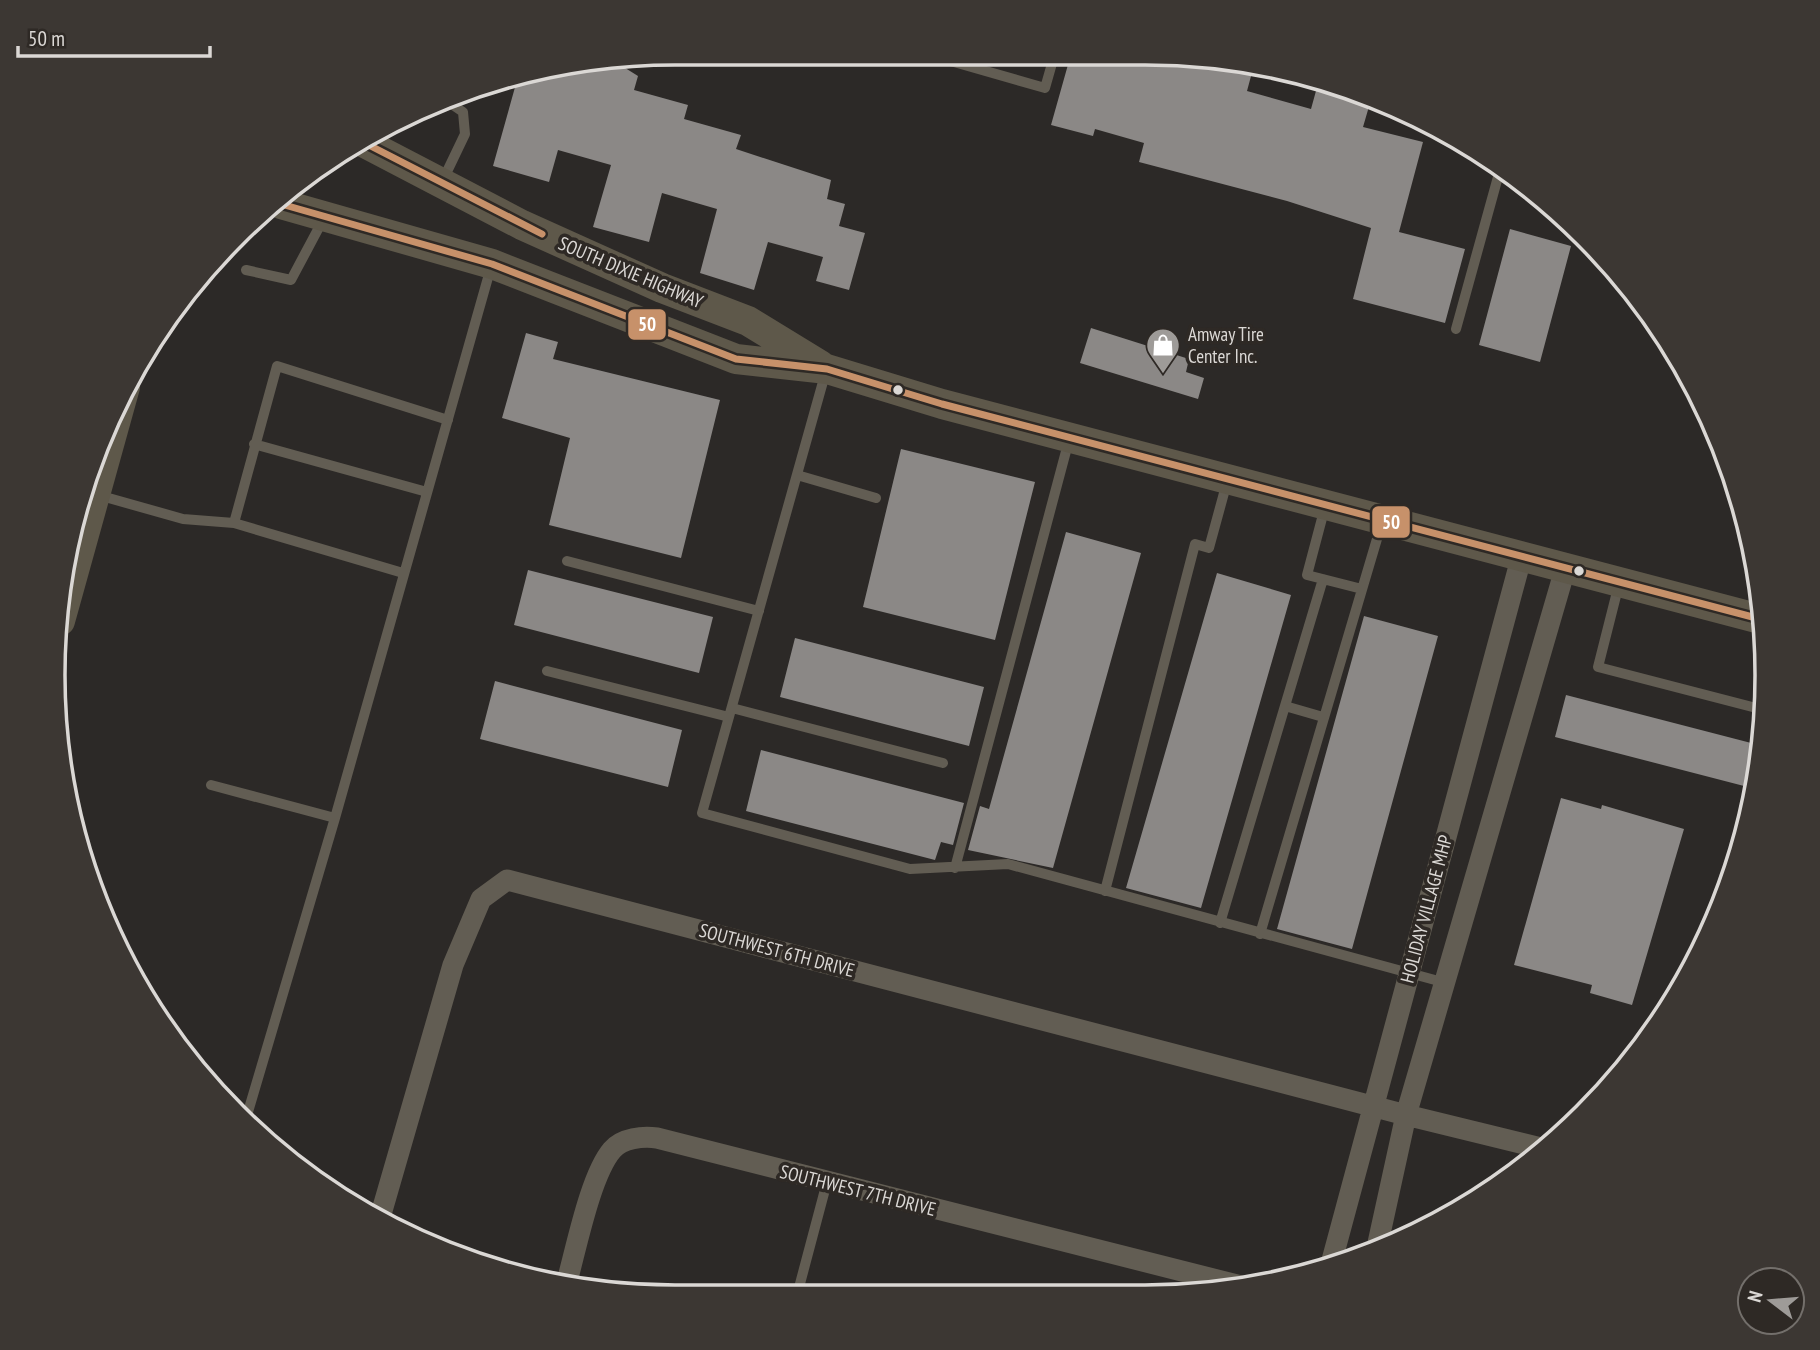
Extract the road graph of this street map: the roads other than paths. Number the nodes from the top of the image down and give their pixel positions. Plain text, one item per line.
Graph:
1 (964, 65) edge
2 (1052, 65) edge
3 (454, 106) edge
4 (371, 147) edge
5 (1497, 177) edge
6 (441, 185) junction
7 (286, 205) edge
8 (325, 215) junction
9 (492, 264) junction
10 (246, 270) dead end
11 (1456, 329) dead end
12 (827, 369) junction
13 (448, 420) junction
14 (1070, 437) junction
15 (254, 444) junction
16 (106, 454) edge
17 (797, 475) junction
18 (1228, 480) junction
19 (427, 492) junction
20 (95, 494) junction
21 (876, 498) dead end
22 (1326, 505) junction
23 (1383, 520) junction
24 (234, 523) junction
25 (1522, 555) junction
26 (567, 561) dead end
27 (1566, 566) junction
28 (74, 572) edge
29 (403, 573) junction
30 (1324, 579) junction
31 (1620, 581) junction
32 (1362, 589) junction
33 (759, 611) junction
34 (1752, 617) edge
35 (547, 670) dead end
36 (1285, 706) junction
37 (1754, 707) edge
38 (730, 712) junction
39 (1323, 717) junction
40 (943, 763) dead end
41 (211, 785) dead end
42 (335, 818) junction
43 (955, 868) junction
44 (1105, 891) junction
45 (1220, 923) junction
46 (1260, 934) junction
47 (1408, 973) junction
48 (1446, 983) junction
49 (1372, 1106) junction
50 (248, 1112) edge
51 (1406, 1115) junction
52 (1532, 1146) edge
53 (827, 1182) junction
54 (382, 1210) edge
55 (1379, 1239) edge
56 (1333, 1255) edge
57 (569, 1276) edge
58 (1219, 1281) edge
59 (800, 1285) edge

1 - 2 lane
3 - 6 lane
4 - 6 main road, SOUTH DIXIE HIGHWAY
5 - 11 lane
6 - 12 main road, SOUTH DIXIE HIGHWAY
7 - 8 main road, SOUTH DIXIE HIGHWAY
8 - 9 main road, SOUTH DIXIE HIGHWAY
8 - 10 lane
9 - 12 main road, SOUTH DIXIE HIGHWAY
9 - 13 lane
12 - 14 main road, SOUTH DIXIE HIGHWAY
12 - 17 lane
13 - 15 lane
13 - 19 lane
14 - 18 main road, SOUTH DIXIE HIGHWAY
14 - 43 lane
15 - 19 lane
15 - 24 lane
16 - 20 main road
17 - 21 lane
17 - 33 lane
18 - 22 main road, SOUTH DIXIE HIGHWAY
18 - 44 lane
19 - 29 lane
20 - 24 lane
20 - 28 main road
22 - 23 main road, SOUTH DIXIE HIGHWAY
22 - 30 lane
23 - 25 main road, SOUTH DIXIE HIGHWAY
23 - 32 lane
24 - 29 lane
25 - 27 main road, SOUTH DIXIE HIGHWAY
25 - 47 street, HOLIDAY VILLAGE MHP
26 - 33 lane
27 - 31 main road, SOUTH DIXIE HIGHWAY
27 - 48 street, HOLIDAY VILLAGE MHP
29 - 42 lane
30 - 32 lane
30 - 36 lane
31 - 34 main road, SOUTH DIXIE HIGHWAY
31 - 37 lane
32 - 39 lane
33 - 38 lane
35 - 38 lane
36 - 39 lane
36 - 45 lane
38 - 40 lane
38 - 43 lane
39 - 46 lane
41 - 42 lane
42 - 50 lane
43 - 44 lane
44 - 45 lane
45 - 46 lane
46 - 47 lane
47 - 48 lane
47 - 49 street, HOLIDAY VILLAGE MHP
48 - 51 street, HOLIDAY VILLAGE MHP
49 - 51 street, SOUTHWEST 6TH DRIVE
49 - 54 street, SOUTHWEST 6TH DRIVE
49 - 56 street, HOLIDAY VILLAGE MHP
51 - 52 street
51 - 55 street, HOLIDAY VILLAGE MHP
53 - 57 street, SOUTHWEST 7TH DRIVE
53 - 58 street, SOUTHWEST 7TH DRIVE
53 - 59 lane

